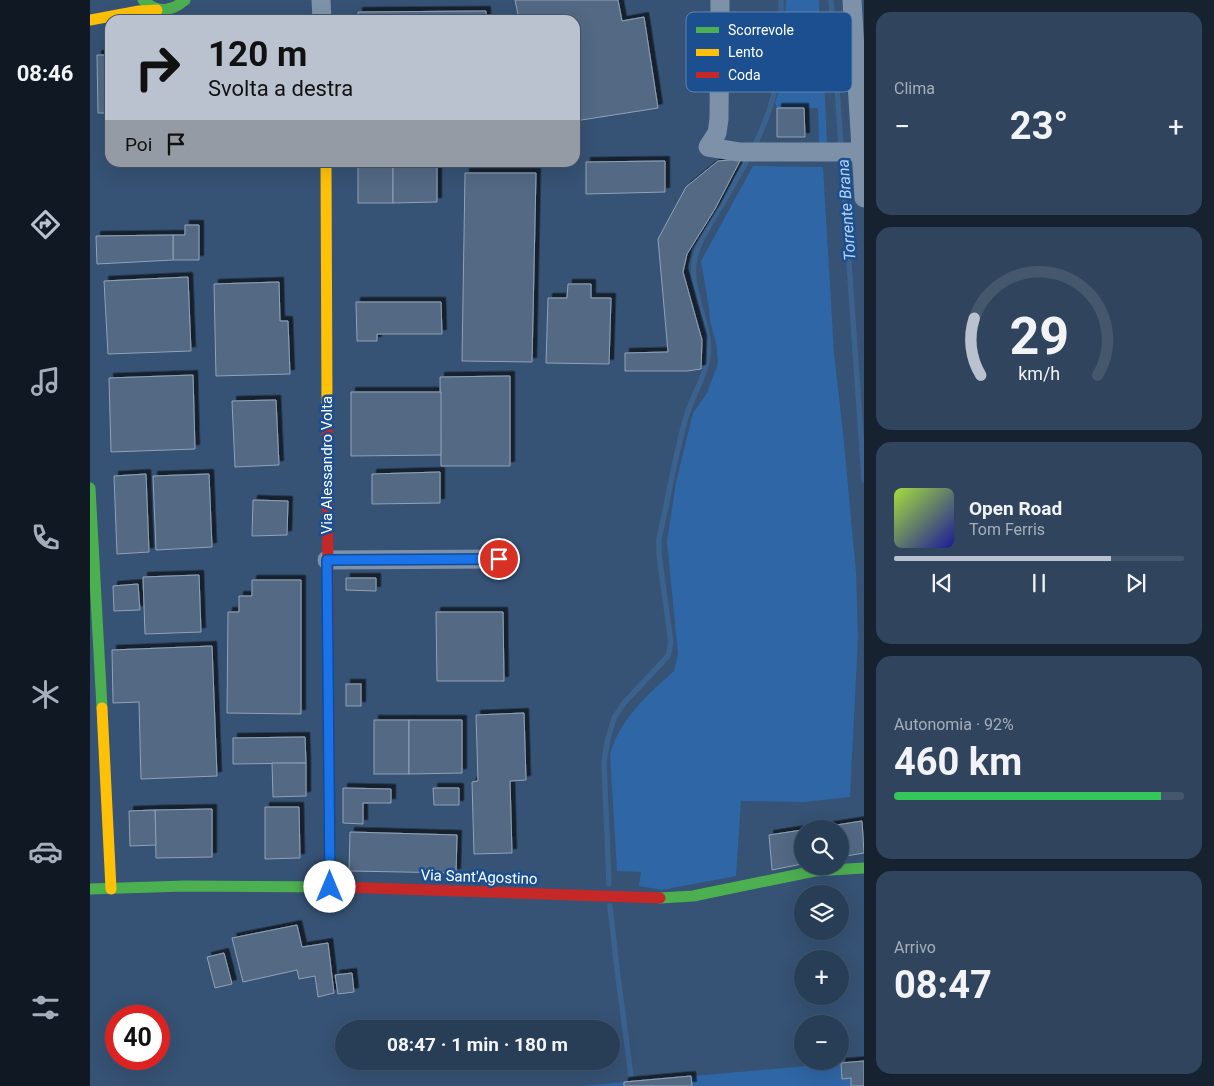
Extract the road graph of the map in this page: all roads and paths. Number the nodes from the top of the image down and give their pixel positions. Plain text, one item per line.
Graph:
1 (143, 0) edge
2 (185, 0) edge
3 (321, 0) edge
4 (852, 0) edge
5 (104, 6) dead end
6 (157, 10) junction
7 (90, 12) edge
8 (117, 15) edge
9 (322, 15) edge
10 (105, 17) edge
11 (90, 20) edge
12 (719, 92) edge
13 (856, 152) junction
14 (326, 167) edge
15 (864, 198) edge
16 (90, 488) edge
17 (499, 559) dead end
18 (327, 560) junction
19 (864, 868) edge
20 (330, 887) junction
21 (90, 889) edge
22 (111, 889) junction

1 - 6 street
2 - 6 street
3 - 9 street
4 - 13 street
5 - 7 street
6 - 8 street
10 - 11 street
12 - 13 street
13 - 15 street
14 - 18 street, Via Alessandro Volta
16 - 22 street
17 - 18 street
18 - 20 street, Via Alessandro Volta
19 - 20 street, Via Sant'Agostino
20 - 22 street, Via Sant'Agostino
21 - 22 street, Via Sant'Agostino

